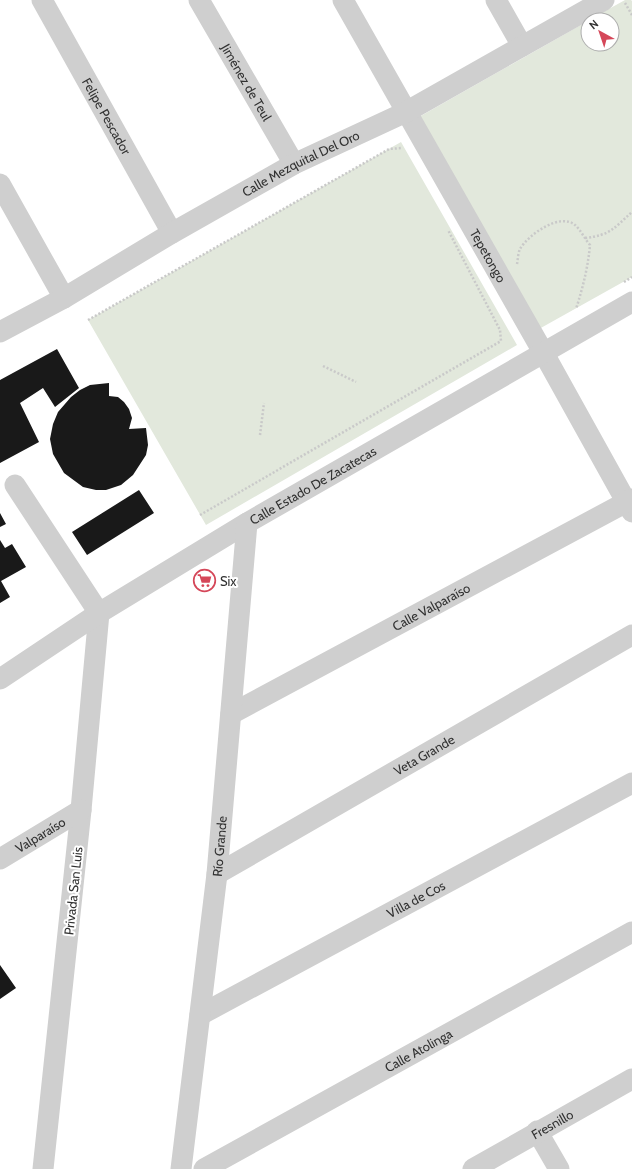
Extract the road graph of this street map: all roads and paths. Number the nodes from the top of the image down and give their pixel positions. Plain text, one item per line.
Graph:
1 (42, 0) edge
2 (200, 0) edge
3 (343, 0) edge
4 (496, 0) edge
5 (604, 0) edge
6 (522, 46) junction
7 (406, 112) junction
8 (404, 147) dead end
9 (294, 164) junction
10 (0, 184) edge
11 (632, 212) edge
12 (445, 225) dead end
13 (172, 233) junction
14 (585, 238) junction
15 (516, 268) dead end
16 (632, 277) edge
17 (620, 284) dead end
18 (64, 298) junction
19 (632, 302) edge
20 (582, 305) dead end
21 (576, 309) junction
22 (570, 312) dead end
23 (88, 320) dead end
24 (0, 332) edge
25 (543, 352) junction
26 (323, 366) dead end
27 (356, 382) dead end
28 (264, 404) dead end
29 (260, 435) dead end
30 (15, 485) dead end
31 (630, 504) edge
32 (200, 515) dead end
33 (247, 523) junction
34 (99, 613) junction
35 (632, 635) edge
36 (0, 679) edge
37 (231, 714) junction
38 (632, 782) edge
39 (81, 810) junction
40 (0, 858) edge
41 (216, 874) junction
42 (632, 932) edge
43 (200, 1015) junction
44 (632, 1079) edge
45 (538, 1132) junction
46 (43, 1169) edge
47 (181, 1169) edge
48 (204, 1169) edge
49 (473, 1169) edge
50 (559, 1169) edge

1 - 13 street, Felipe Pescador
2 - 9 street, Jiménez de Teul
3 - 7 street, Tepetongo
4 - 6 street
5 - 6 street, Calle Mezquital Del Oro
6 - 7 street, Calle Mezquital Del Oro
7 - 9 street, Calle Mezquital Del Oro
7 - 25 street, Tepetongo
8 - 23 path
9 - 13 street, Calle Mezquital Del Oro
10 - 18 street
11 - 14 path
12 - 32 path
13 - 18 street, Calle Mezquital Del Oro
14 - 15 path
14 - 21 path
16 - 17 path
18 - 24 street, Calle Mezquital Del Oro
19 - 25 street, Calle Estado De Zacatecas
20 - 21 path
21 - 22 path
25 - 31 street, Tepetongo
25 - 33 street, Calle Estado De Zacatecas
26 - 27 path
28 - 29 path
30 - 34 street
31 - 37 street, Calle Valparaíso
33 - 34 street, Calle Estado De Zacatecas
33 - 37 street, Río Grande
34 - 36 street, Calle Estado De Zacatecas
34 - 39 street, Privada San Luis
35 - 41 street, Veta Grande
37 - 41 street, Río Grande
38 - 43 street, Villa de Cos
39 - 40 street, Valparaíso
39 - 46 street, Privada San Luis
41 - 43 street, Río Grande
42 - 48 street, Calle Atolinga
43 - 47 street, Río Grande
44 - 45 street, Fresnillo
45 - 49 street, Fresnillo
45 - 50 street

